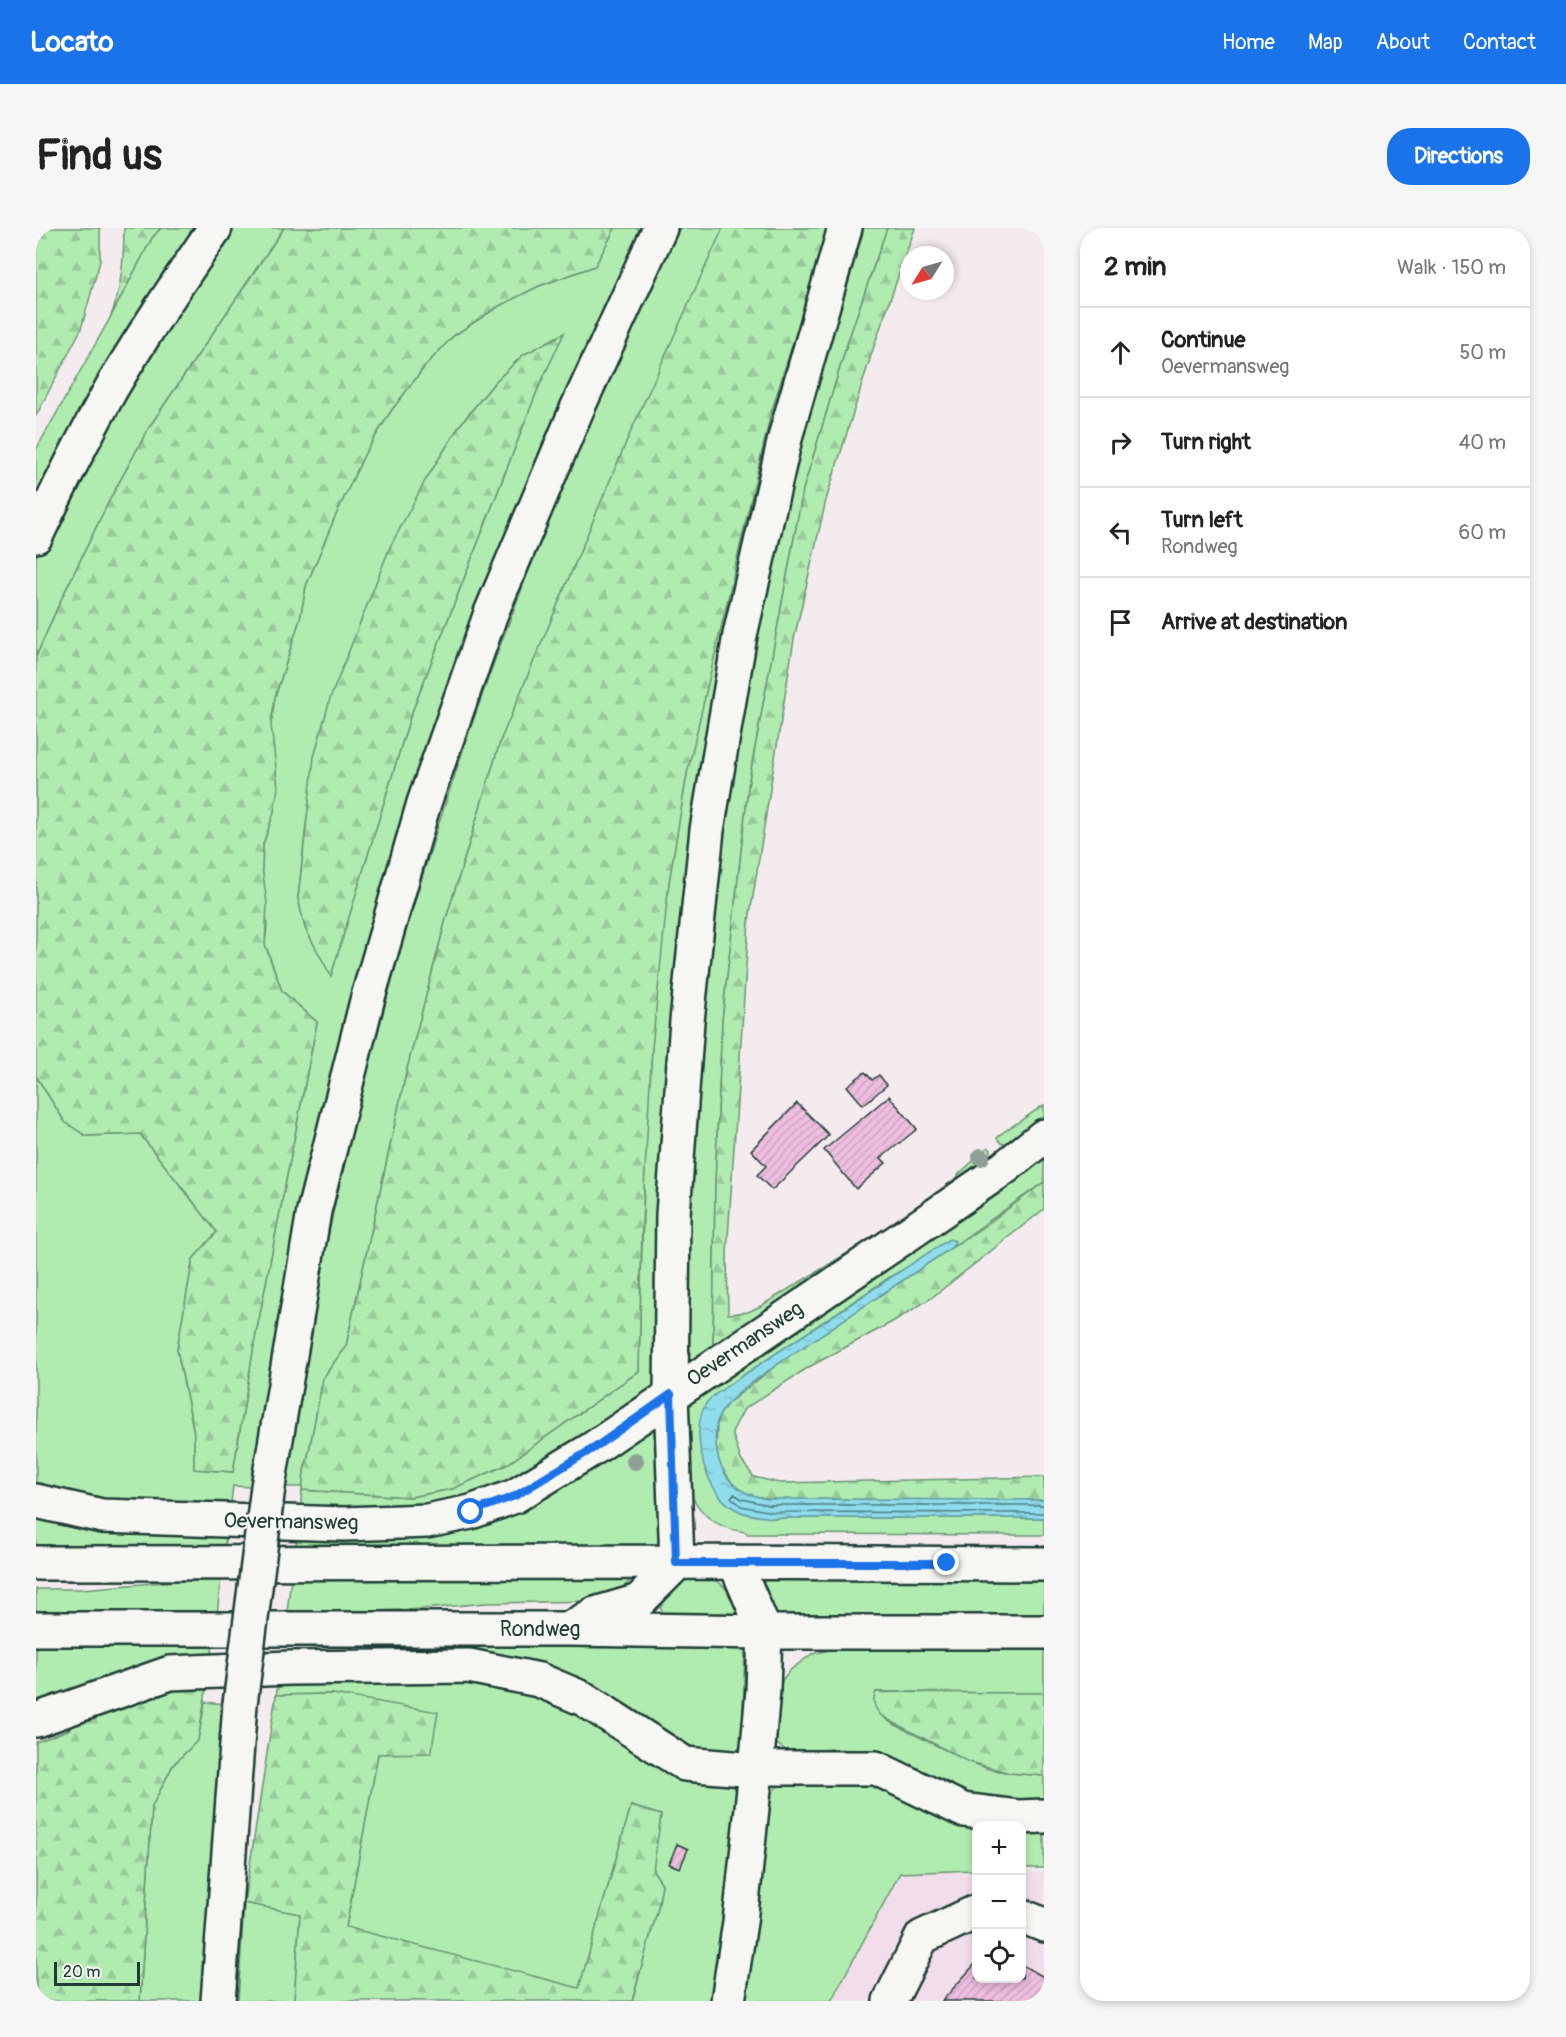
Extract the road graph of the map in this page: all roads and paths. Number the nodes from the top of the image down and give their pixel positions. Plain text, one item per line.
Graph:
1 (216, 228) edge
2 (660, 228) edge
3 (845, 228) edge
4 (36, 536) edge
5 (1044, 1136) edge
6 (671, 1394) junction
7 (36, 1502) edge
8 (735, 1562) junction
9 (36, 1563) edge
10 (676, 1563) junction
11 (1044, 1564) edge
12 (36, 1629) edge
13 (569, 1629) junction
14 (765, 1632) junction
15 (1044, 1632) edge
16 (36, 1720) edge
17 (756, 1770) junction
18 (1044, 1816) edge
19 (1044, 1903) edge
20 (1026, 1904) edge
21 (972, 1914) edge
22 (1026, 1918) edge
23 (1044, 1925) edge
24 (218, 2001) edge
25 (728, 2001) edge
26 (890, 2001) edge

1 - 4 main road
2 - 24 main road, bridge
3 - 6 main road
5 - 6 main road, Oevermansweg
6 - 7 main road, Oevermansweg
6 - 10 main road
8 - 10 main road
8 - 11 main road
8 - 14 main road
9 - 10 main road
10 - 13 main road
12 - 13 main road, Rondweg
13 - 14 main road, Rondweg
14 - 15 main road, Rondweg
14 - 17 main road
16 - 17 main road
17 - 18 main road
17 - 25 main road
19 - 20 main road
21 - 26 main road
22 - 23 main road

